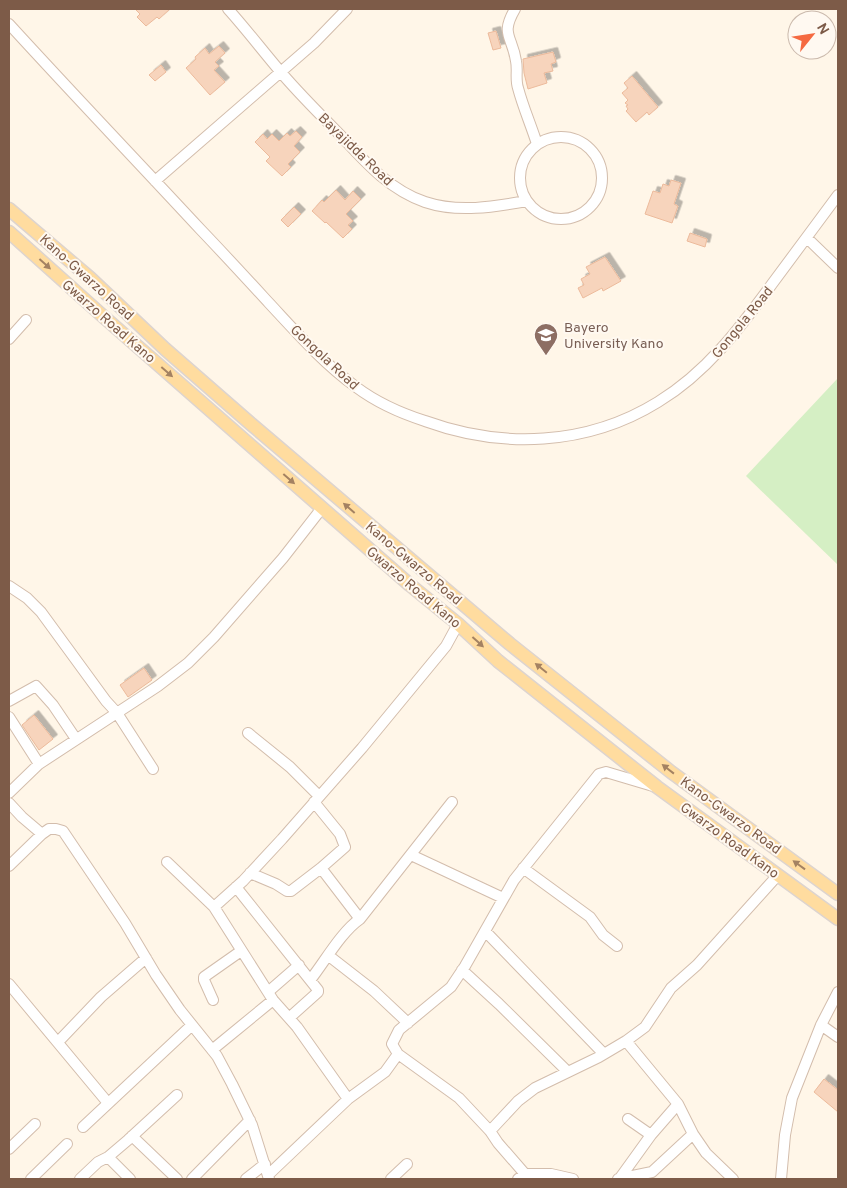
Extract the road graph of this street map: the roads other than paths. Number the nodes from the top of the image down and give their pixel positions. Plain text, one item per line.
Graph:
1 (228, 9) edge
2 (347, 9) edge
3 (515, 9) edge
4 (9, 24) edge
5 (280, 71) junction
6 (538, 144) junction
7 (155, 181) junction
8 (838, 195) edge
9 (527, 201) junction
10 (9, 210) edge
11 (9, 232) edge
12 (807, 238) junction
13 (838, 268) edge
14 (26, 320) dead end
15 (9, 339) edge
16 (322, 508) junction
17 (9, 586) edge
18 (458, 624) junction
19 (9, 700) edge
20 (117, 713) junction
21 (9, 717) edge
22 (248, 734) dead end
23 (76, 739) junction
24 (39, 764) junction
25 (153, 769) dead end
26 (657, 787) junction
27 (9, 793) edge
28 (316, 799) junction
29 (452, 802) dead end
30 (9, 803) edge
31 (42, 834) junction
32 (411, 855) junction
33 (167, 862) dead end
34 (9, 866) edge
35 (321, 868) junction
36 (523, 868) junction
37 (250, 873) junction
38 (778, 875) junction
39 (236, 886) junction
40 (838, 894) edge
41 (503, 898) junction
42 (214, 907) junction
43 (360, 919) junction
44 (838, 919) edge
45 (485, 931) junction
46 (617, 946) dead end
47 (241, 950) junction
48 (329, 956) junction
49 (146, 958) junction
50 (299, 965) junction
51 (462, 970) junction
52 (311, 979) junction
53 (11, 990) edge
54 (838, 992) edge
55 (270, 996) junction
56 (213, 1000) dead end
57 (289, 1018) junction
58 (408, 1023) junction
59 (192, 1025) junction
60 (821, 1025) junction
61 (838, 1037) edge
62 (626, 1041) junction
63 (58, 1042) junction
64 (212, 1050) junction
65 (398, 1054) junction
66 (604, 1054) junction
67 (568, 1072) junction
68 (177, 1095) dead end
69 (348, 1098) junction
70 (108, 1104) junction
71 (678, 1104) junction
72 (628, 1118) dead end
73 (250, 1120) junction
74 (35, 1124) dead end
75 (83, 1127) dead end
76 (490, 1131) junction
77 (693, 1134) junction
78 (651, 1135) junction
79 (132, 1136) junction
80 (67, 1144) dead end
81 (9, 1149) edge
82 (108, 1157) junction
83 (265, 1164) junction
84 (407, 1164) dead end
85 (521, 1176) edge
86 (198, 1177) edge
87 (269, 1177) edge
88 (31, 1179) edge
89 (80, 1179) edge
90 (130, 1179) edge
91 (177, 1179) edge
92 (246, 1179) edge
93 (391, 1179) edge
94 (573, 1179) edge
95 (619, 1179) edge
96 (733, 1179) edge
97 (781, 1179) edge

1 - 5 street, Bayajidda Road
2 - 5 street
3 - 6 street
4 - 7 street, Gongola Road
5 - 7 street
5 - 9 street, Bayajidda Road
6 - 9 street
6 - 9 street
7 - 12 street, Gongola Road
8 - 12 street, Gongola Road
40 -> 10 main road, Kano-Gwarzo Road
11 -> 16 main road, Gwarzo Road Kano
12 - 13 street
14 - 15 street
16 - 18 main road, Gwarzo Road Kano
16 - 20 street
17 - 20 street
18 -> 26 main road, Gwarzo Road Kano
18 - 28 street
19 - 23 street
20 - 23 street
20 - 25 street
21 - 24 street
22 - 28 street
23 - 24 street
24 - 27 street
26 - 36 street
26 - 38 main road, Gwarzo Road Kano
28 - 35 street
28 - 37 street
29 - 32 street
30 - 31 street
31 - 34 street
31 - 49 street
32 - 41 street
32 - 43 street
33 - 42 street
35 - 37 street
35 - 43 street
36 - 41 street
36 - 46 street
37 - 39 street
38 - 44 main road, Gwarzo Road Kano
38 - 62 street
39 - 42 street
39 - 50 street
41 - 45 street
42 - 47 street
43 - 48 street
45 - 51 street
45 - 66 street
47 - 55 street
47 - 56 street
48 - 52 street
48 - 58 street
49 - 59 street
49 - 63 street
50 - 52 street
50 - 55 street
51 - 58 street
51 - 67 street
52 - 57 street
53 - 63 street
54 - 60 street
55 - 57 street
55 - 64 street
57 - 69 street
58 - 65 street
59 - 64 street
59 - 70 street
60 - 61 street
60 - 97 street
62 - 66 street
62 - 71 street
63 - 70 street
64 - 73 street
65 - 69 street
65 - 76 street
66 - 67 street
67 - 76 street
68 - 79 street
69 - 87 street
70 - 75 street
71 - 77 street
71 - 78 street
72 - 78 street
73 - 83 street
73 - 86 street
74 - 81 street
76 - 85 street
77 - 95 street
77 - 96 street
78 - 95 street
79 - 82 street
79 - 91 street
80 - 88 street
82 - 89 street
82 - 90 street
83 - 87 street
83 - 92 street
84 - 93 street
85 - 94 street

